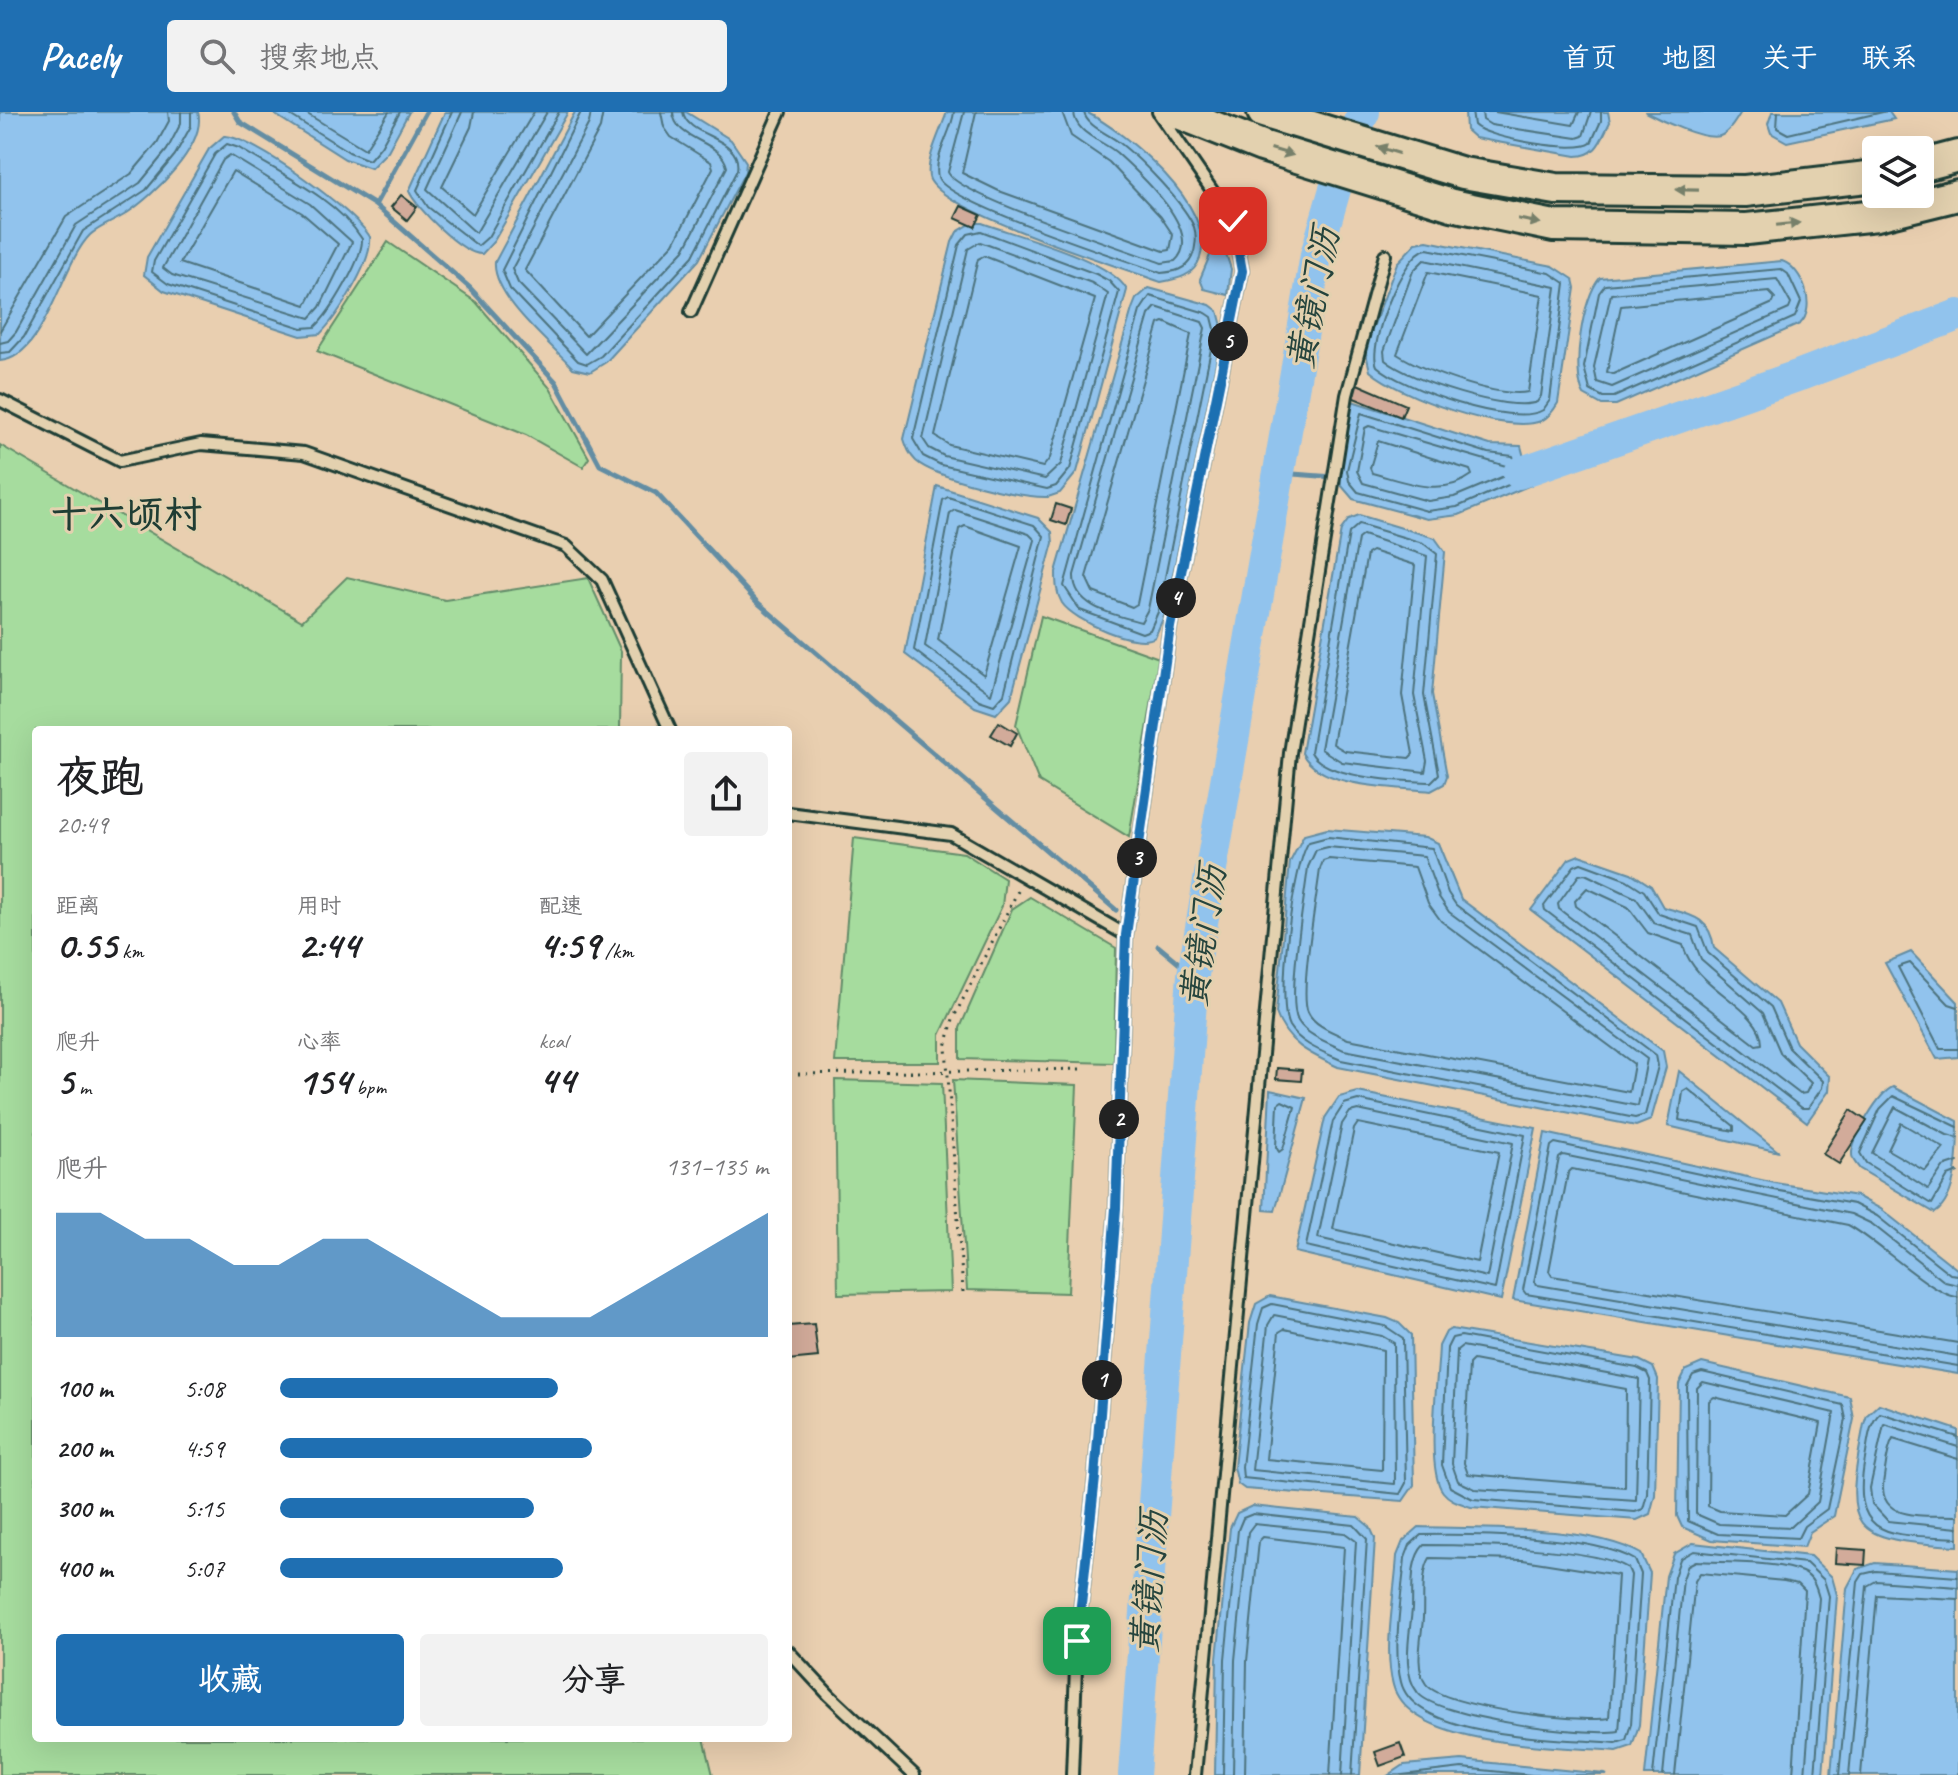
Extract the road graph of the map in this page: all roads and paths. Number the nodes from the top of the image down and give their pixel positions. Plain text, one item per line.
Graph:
1 (780, 112) edge
2 (1158, 112) edge
3 (1176, 112) edge
4 (1263, 112) edge
5 (1958, 156) edge
6 (1934, 162) edge
7 (1862, 178) edge
8 (1958, 195) edge
9 (1385, 255) dead end
10 (691, 312) dead end
11 (0, 400) edge
12 (668, 726) edge
13 (792, 814) edge
14 (1022, 882) dead end
15 (1126, 935) junction
16 (1085, 1069) dead end
17 (947, 1072) junction
18 (798, 1074) dead end
19 (963, 1292) dead end
20 (792, 1655) edge
21 (914, 1775) edge
22 (1072, 1775) edge
23 (1195, 1775) edge

1 - 10 lane
2 - 15 lane
3 -> 8 main road
7 -> 4 main road
5 - 6 main road
9 - 23 lane
11 - 12 lane
13 - 15 lane
14 - 17 path
15 - 22 lane
16 - 17 path
17 - 18 path
17 - 19 path
20 - 21 lane

